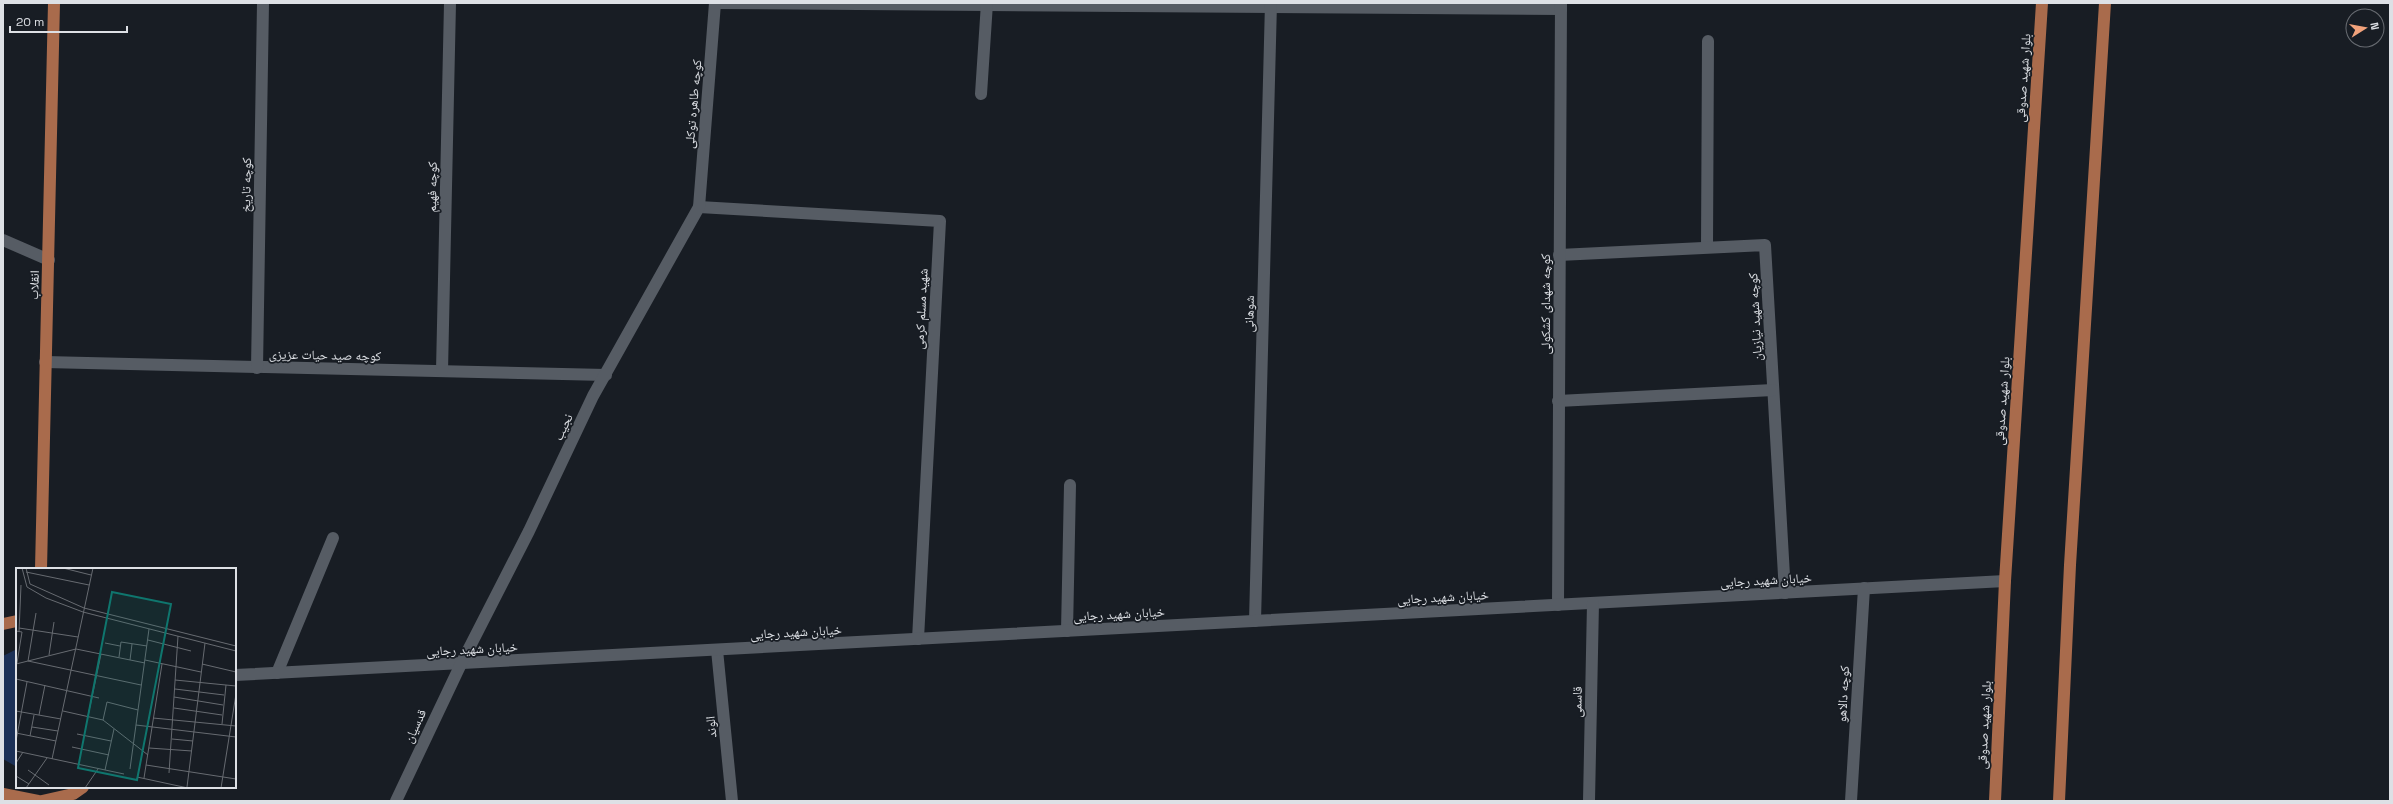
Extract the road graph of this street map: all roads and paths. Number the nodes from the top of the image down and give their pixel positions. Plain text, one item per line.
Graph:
1 (54, 3) edge
2 (263, 3) edge
3 (450, 3) edge
4 (715, 3) edge
5 (2042, 3) edge
6 (2105, 3) edge
7 (987, 4) edge
8 (1271, 5) edge
9 (1561, 6) edge
10 (1708, 41) dead end
11 (981, 94) dead end
12 (699, 207) junction
13 (3, 240) edge
14 (1707, 248) junction
15 (1559, 255) junction
16 (49, 260) junction
17 (45, 362) junction
18 (257, 368) junction
19 (442, 371) junction
20 (606, 375) junction
21 (1773, 390) junction
22 (1558, 401) junction
23 (1070, 485) dead end
24 (333, 538) dead end
25 (41, 568) edge
26 (2005, 581) junction
27 (1864, 588) junction
28 (1786, 592) junction
29 (1593, 603) junction
30 (1558, 605) junction
31 (16, 621) edge
32 (1255, 621) junction
33 (3, 624) edge
34 (1067, 631) junction
35 (918, 639) junction
36 (717, 650) junction
37 (460, 664) junction
38 (277, 673) junction
39 (236, 675) edge
40 (82, 788) edge
41 (3, 794) edge
42 (38, 801) edge
43 (42, 801) edge
44 (396, 801) edge
45 (732, 801) edge
46 (1589, 801) edge
47 (1851, 801) edge
48 (1995, 801) edge
49 (2059, 801) edge

1 - 16 main road, انقلاب
2 - 18 street, کوچه تاریخ
3 - 19 street, کوچه فهیم
4 - 7 street
4 - 12 street, کوچه طاهره توکلی
5 - 26 main road, بلوار شهید صدوقی
6 - 49 main road
7 - 8 street
7 - 11 street
8 - 9 street
8 - 32 street, شوهانی
9 - 15 street, کوچه شهدای کشکولی
10 - 14 street
12 - 20 street, نجیب
12 - 35 street, شهید مسلم کرمی
13 - 16 street
14 - 15 street, کوچه شهید نیازیان
14 - 21 street, کوچه شهید نیازیان
15 - 22 street, کوچه شهدای کشکولی
16 - 17 main road, انقلاب
17 - 18 street, کوچه صید حیات عزیزی
17 - 25 main road, انقلاب
18 - 19 street, کوچه صید حیات عزیزی
19 - 20 street, کوچه صید حیات عزیزی
20 - 37 street, نجیب
21 - 22 street
21 - 28 street, کوچه شهید نیازیان
22 - 30 street, کوچه شهدای کشکولی
23 - 34 street
24 - 38 street
26 - 27 street, خیابان شهید رجایی
26 - 48 main road, بلوار شهید صدوقی
27 - 28 street, خیابان شهید رجایی
27 - 47 street, کوچه دالاهو
28 - 29 street, خیابان شهید رجایی
29 - 30 street, خیابان شهید رجایی
29 - 46 street, قاسمی
30 - 32 street, خیابان شهید رجایی
31 - 33 main road
32 - 34 street, خیابان شهید رجایی
34 - 35 street, خیابان شهید رجایی
35 - 36 street, خیابان شهید رجایی
36 - 37 street, خیابان شهید رجایی
36 - 45 street, الوند
37 - 38 street, خیابان شهید رجایی
37 - 44 street, قدسیان
38 - 39 street, خیابان شهید رجایی
40 - 43 main road
41 - 42 main road

